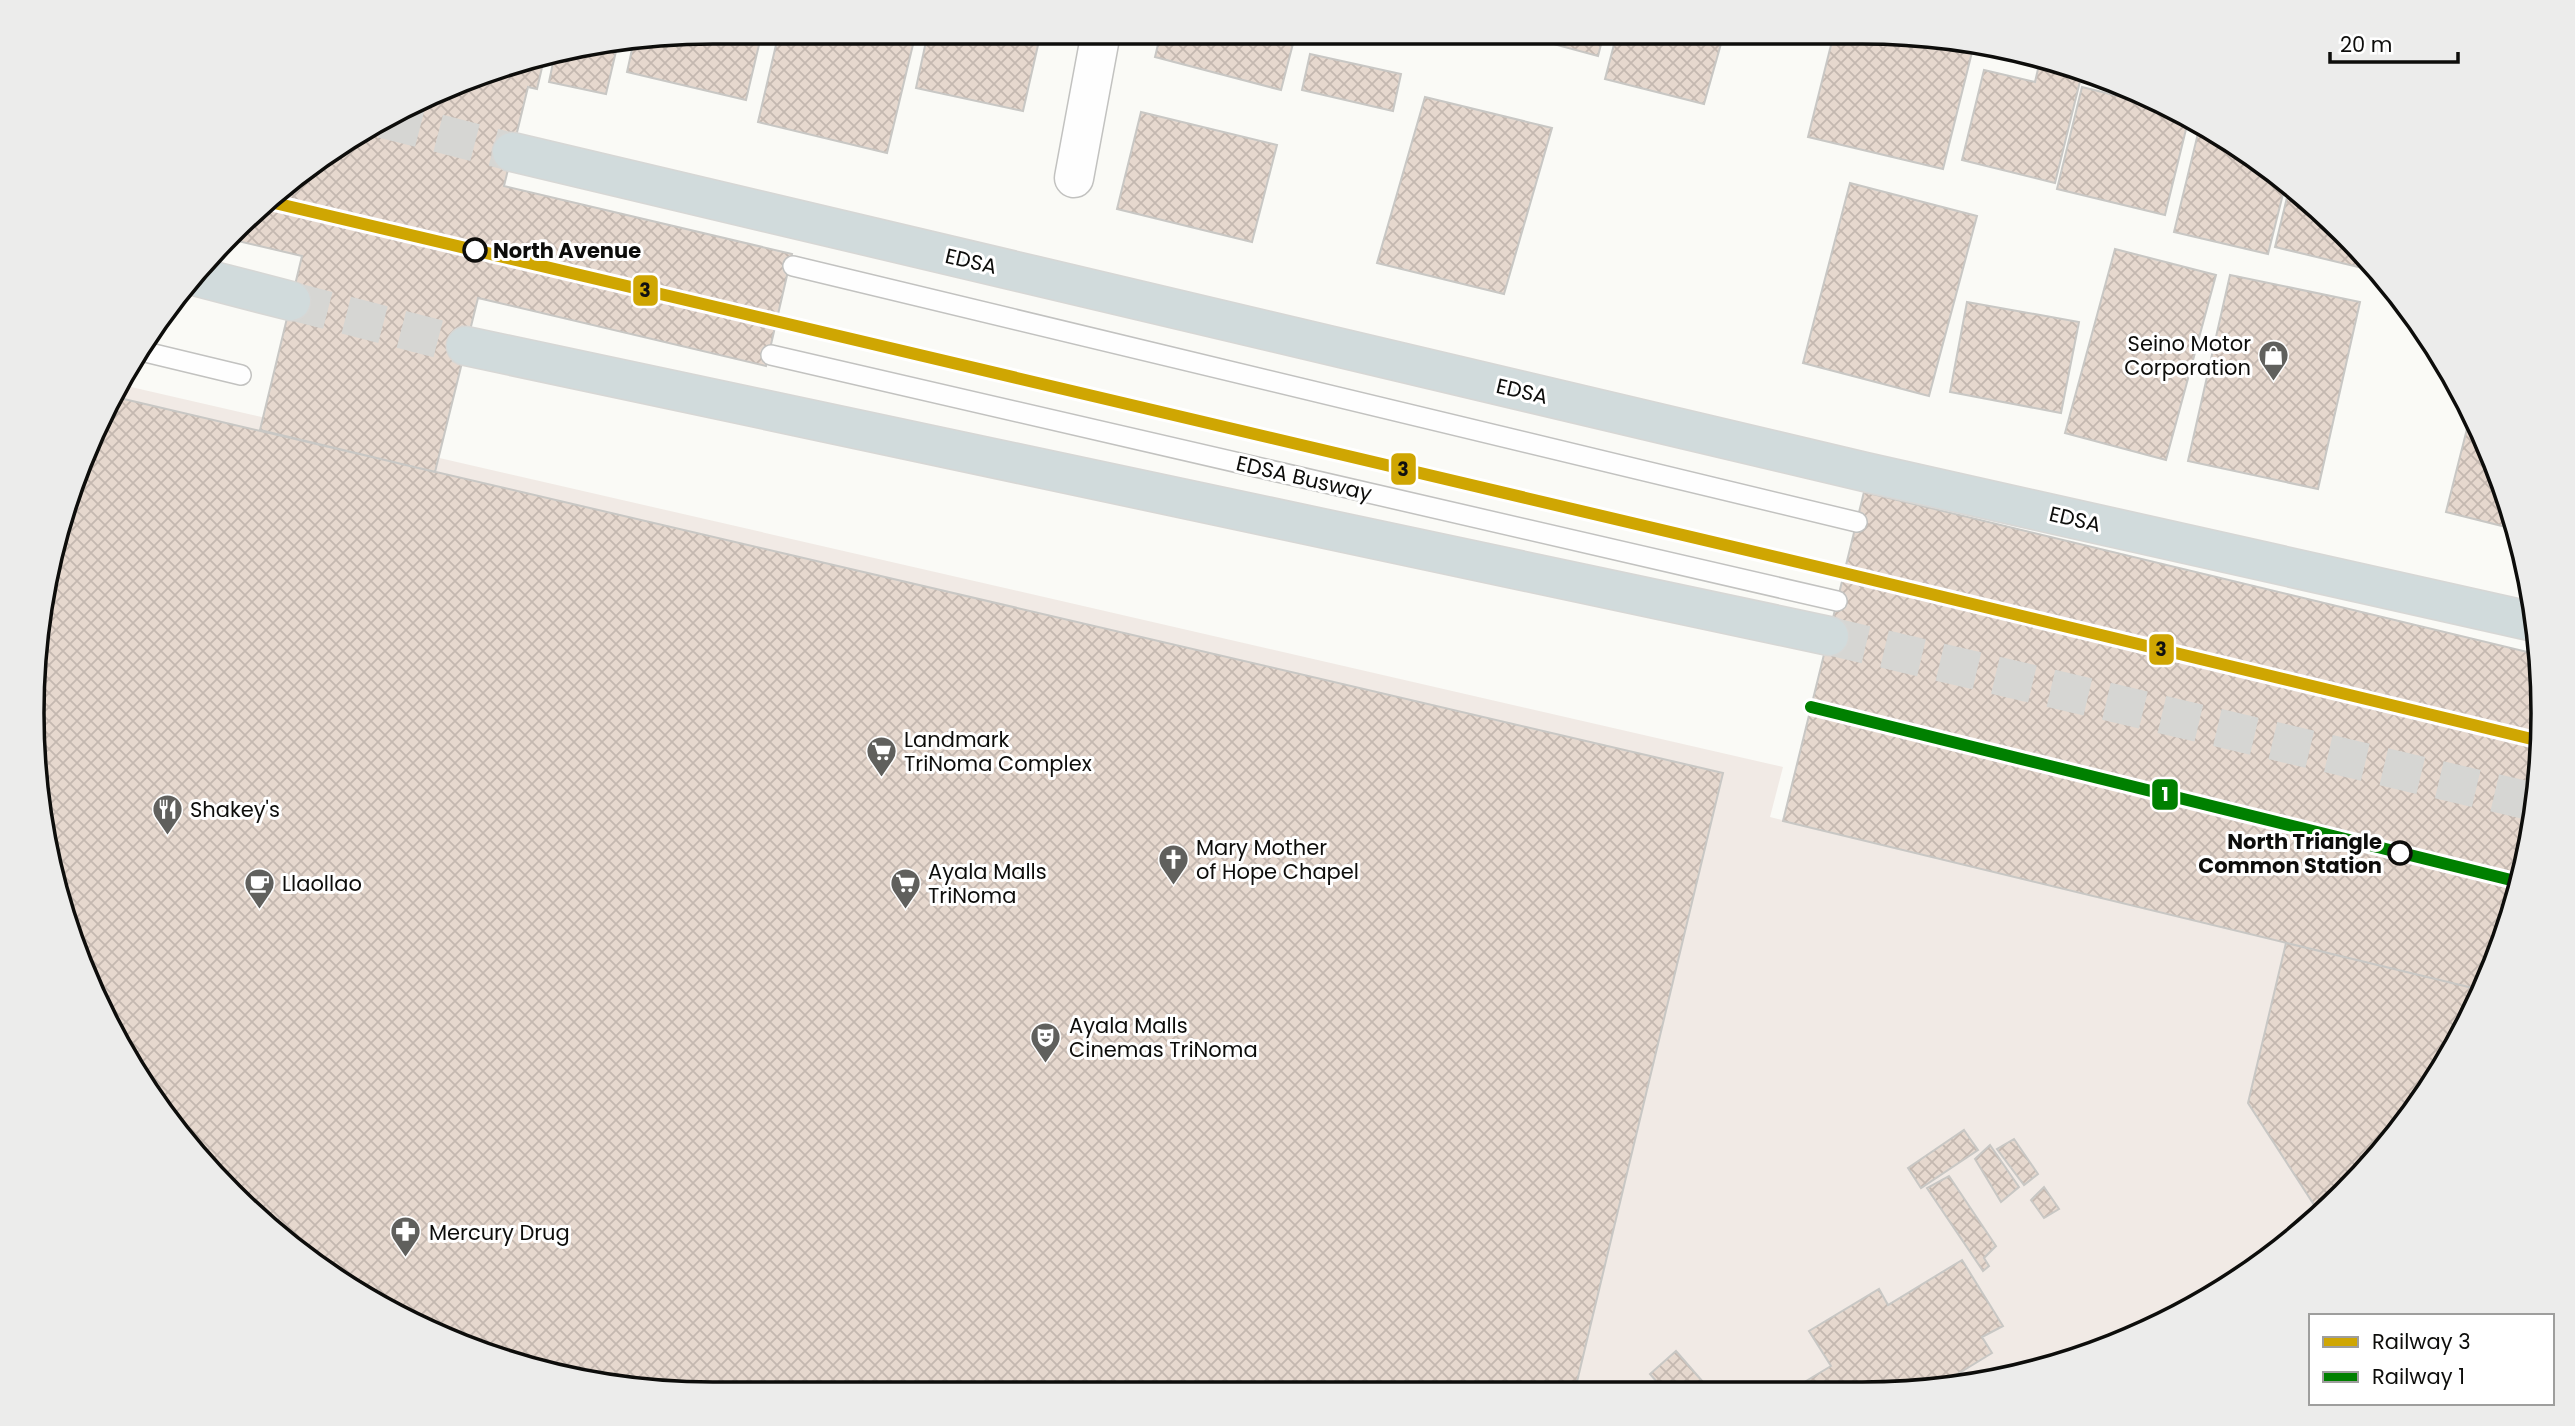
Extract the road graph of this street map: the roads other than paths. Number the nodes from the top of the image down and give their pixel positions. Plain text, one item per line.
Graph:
1 (1099, 44) edge
2 (512, 152) tunnel mouth
3 (1074, 178) dead end
4 (793, 266) dead end
5 (204, 279) edge
6 (291, 301) tunnel mouth
7 (466, 345) tunnel mouth
8 (149, 354) edge
9 (771, 355) dead end
10 (241, 374) dead end
11 (1857, 522) dead end
12 (1833, 619) joint
13 (2525, 620) edge

1 - 3 street
2 - 13 highway, EDSA
4 - 11 lane
5 - 6 highway
7 - 12 highway
8 - 10 lane
9 - 12 lane, EDSA Busway

